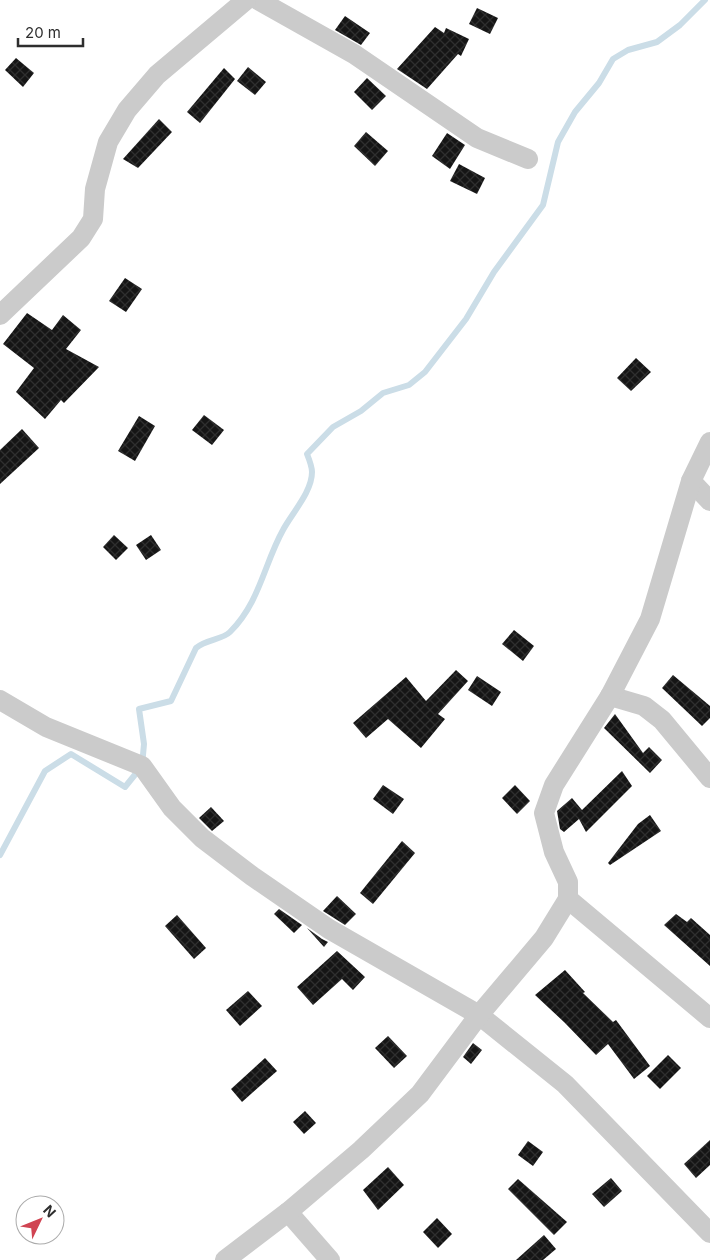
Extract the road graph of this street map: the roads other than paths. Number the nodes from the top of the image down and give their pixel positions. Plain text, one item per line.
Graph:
1 (246, 0) edge
2 (258, 0) edge
3 (528, 159) dead end
4 (0, 315) edge
5 (710, 442) edge
6 (691, 481) junction
7 (710, 502) edge
8 (610, 696) junction
9 (0, 700) edge
10 (710, 778) edge
11 (568, 899) junction
12 (479, 1015) junction
13 (710, 1018) edge
14 (288, 1212) junction
15 (710, 1234) edge
16 (225, 1260) edge
17 (330, 1260) edge

1 - 4 street
2 - 3 street
5 - 6 street
6 - 7 street
6 - 8 street
8 - 10 street
8 - 11 street
9 - 12 street
11 - 12 street
11 - 13 street
12 - 14 street
12 - 15 street
14 - 16 street
14 - 17 street

